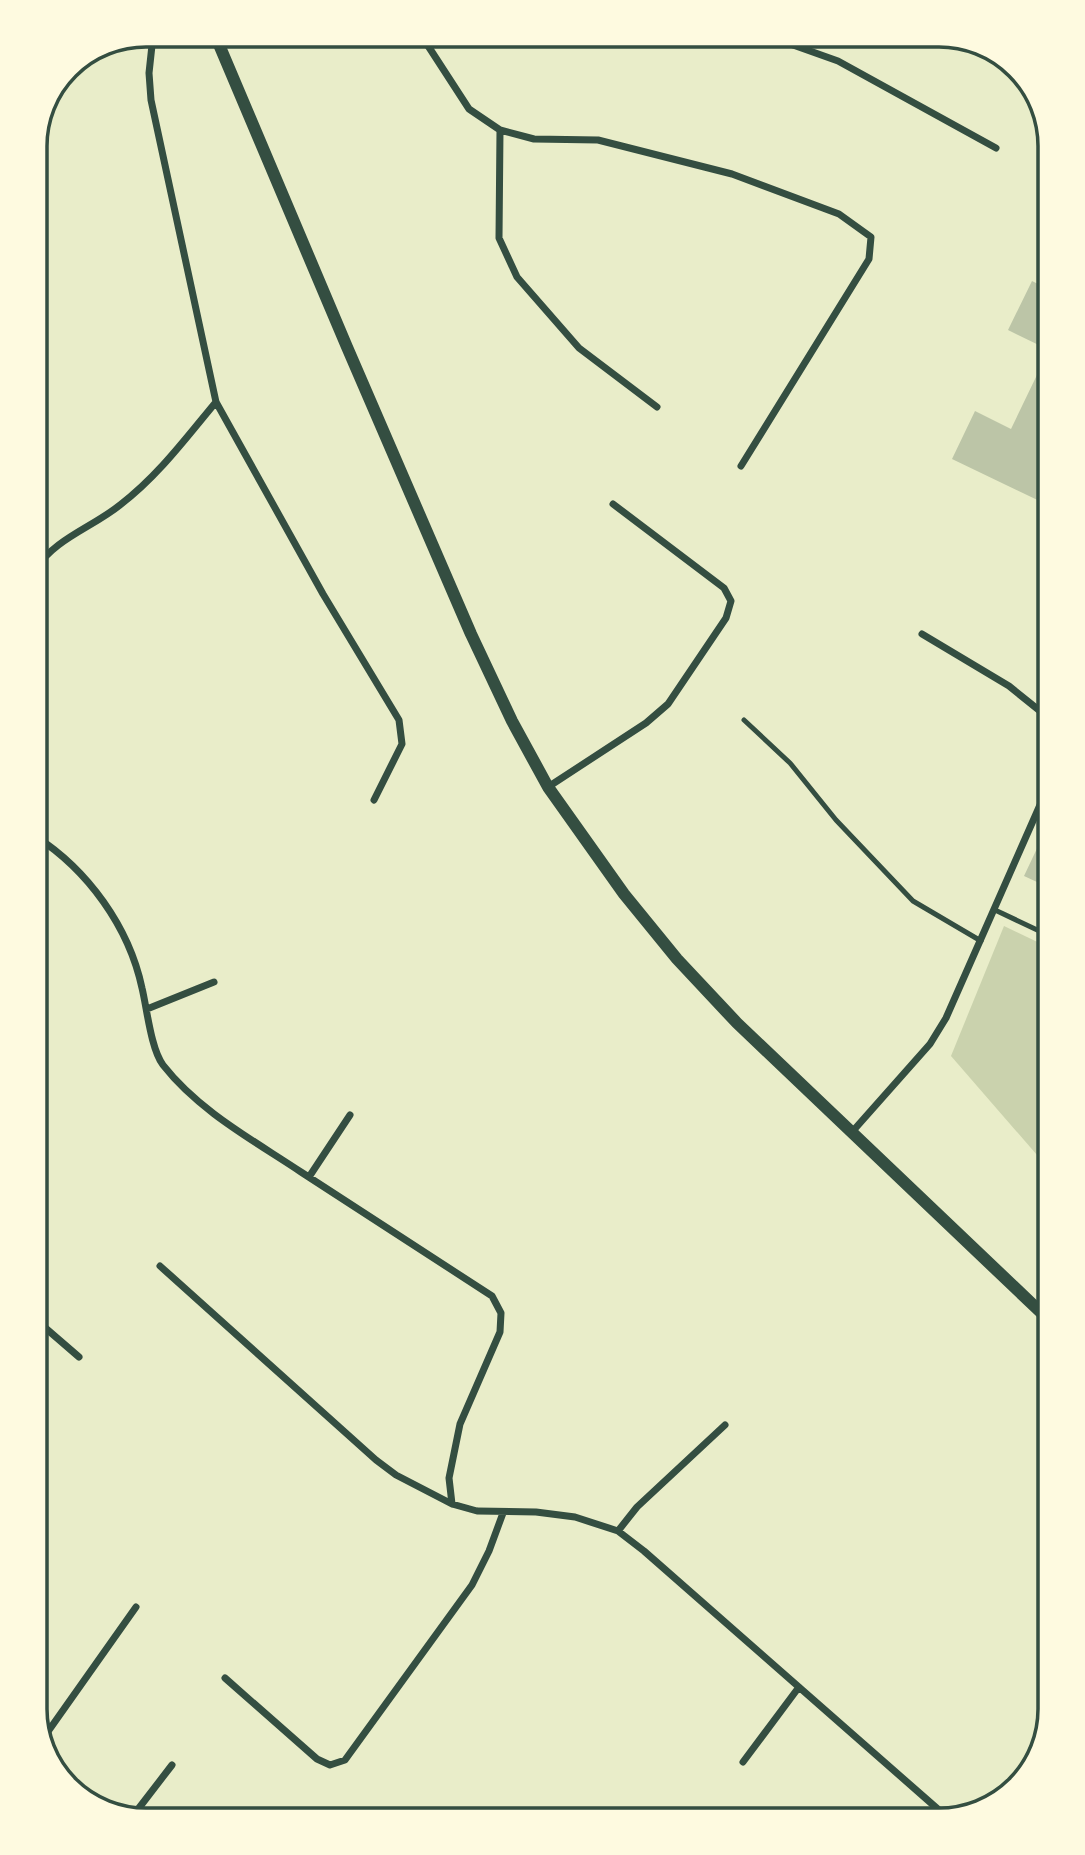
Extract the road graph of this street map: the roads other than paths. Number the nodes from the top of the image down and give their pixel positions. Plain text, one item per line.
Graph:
1 (152, 47) edge
2 (220, 47) edge
3 (429, 47) edge
4 (799, 47) edge
5 (500, 130) junction
6 (996, 148) dead end
7 (216, 402) junction
8 (657, 407) dead end
9 (741, 466) dead end
10 (613, 504) dead end
11 (47, 552) edge
12 (922, 634) dead end
13 (1038, 709) edge
14 (744, 720) dead end
15 (548, 787) junction
16 (374, 800) dead end
17 (1038, 815) edge
18 (47, 845) edge
19 (995, 910) junction
20 (1038, 930) edge
21 (981, 941) junction
22 (214, 982) dead end
23 (147, 1009) junction
24 (350, 1115) dead end
25 (852, 1132) junction
26 (309, 1177) junction
27 (160, 1266) dead end
28 (1038, 1310) edge
29 (47, 1329) edge
30 (79, 1357) dead end
31 (725, 1425) dead end
32 (452, 1504) junction
33 (503, 1513) junction
34 (618, 1531) junction
35 (136, 1607) dead end
36 (225, 1678) dead end
37 (799, 1687) junction
38 (50, 1729) edge
39 (743, 1762) dead end
40 (172, 1765) dead end
41 (139, 1808) edge
42 (937, 1808) edge

1 - 7 street
2 - 15 street
3 - 5 street
4 - 6 street
5 - 8 street
5 - 9 street
7 - 11 street
7 - 16 street
10 - 15 street
12 - 13 street
14 - 21 lane
15 - 25 street
17 - 19 street
18 - 23 street
19 - 20 lane
19 - 21 street
21 - 25 street
22 - 23 street
23 - 26 street
24 - 26 street
25 - 28 street
26 - 32 street
27 - 32 street
29 - 30 street
31 - 34 street
32 - 33 street
33 - 34 street
33 - 36 street
34 - 37 street
35 - 38 street
37 - 39 street
37 - 42 street
40 - 41 street

